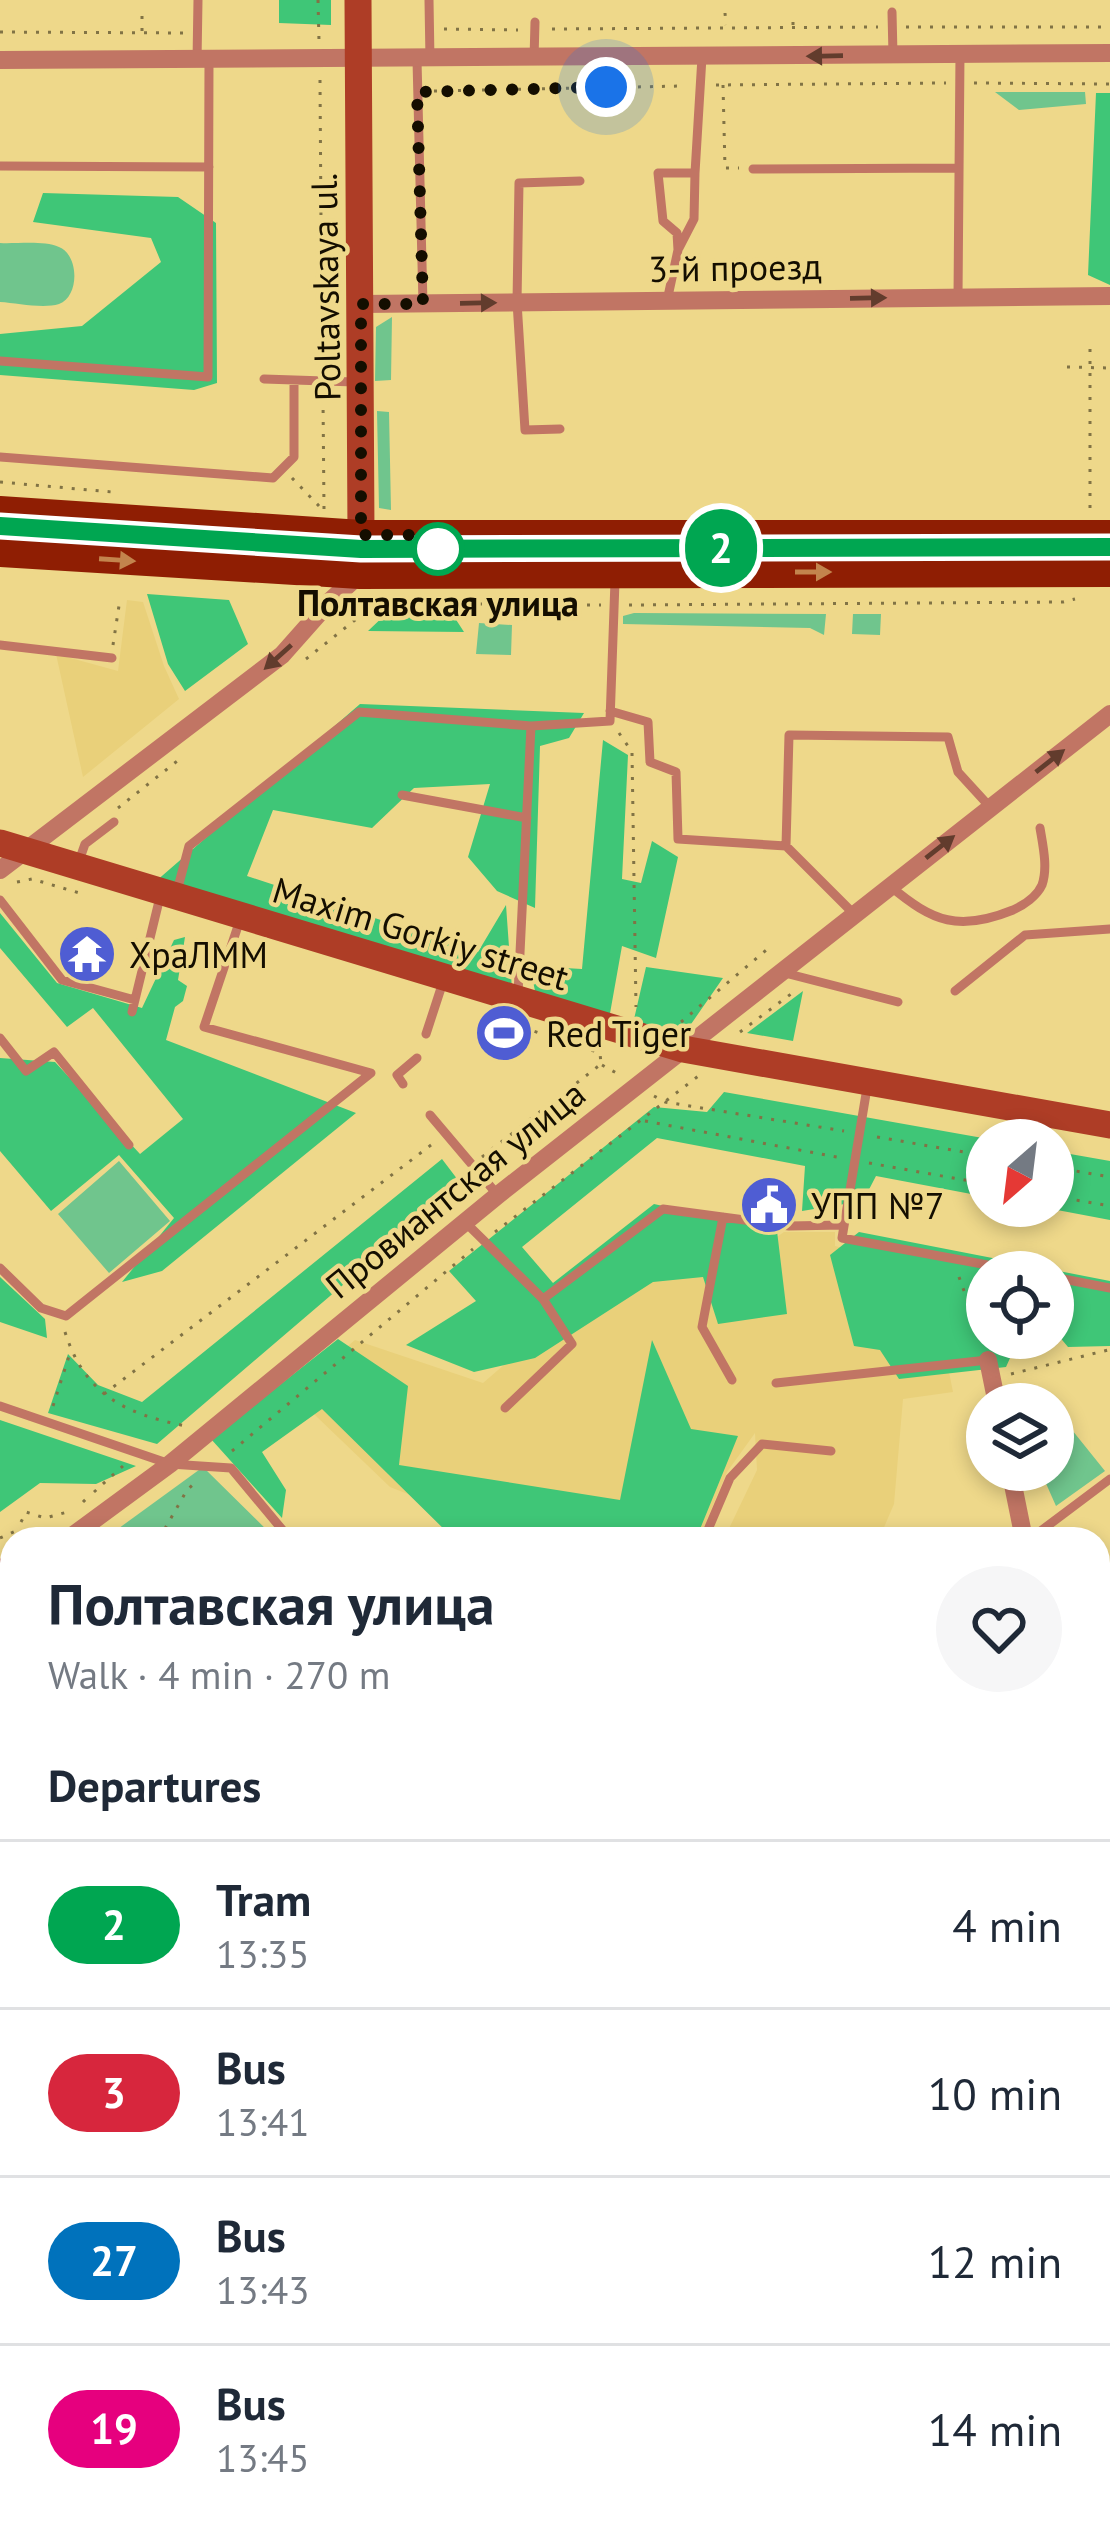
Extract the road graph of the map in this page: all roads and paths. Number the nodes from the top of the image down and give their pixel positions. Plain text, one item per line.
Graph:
1 (198, 0) edge
2 (318, 0) edge
3 (358, 0) edge
4 (429, 0) edge
5 (892, 12) dead end
6 (725, 13) dead end
7 (793, 13) dead end
8 (142, 16) dead end
9 (535, 26) junction
10 (793, 26) junction
11 (726, 27) junction
12 (892, 27) junction
13 (1110, 27) edge
14 (430, 29) junction
15 (142, 31) junction
16 (0, 32) edge
17 (198, 33) junction
18 (1110, 53) edge
19 (960, 54) junction
20 (893, 55) junction
21 (702, 57) junction
22 (534, 59) junction
23 (0, 60) edge
24 (320, 60) junction
25 (358, 60) junction
26 (423, 60) junction
27 (203, 61) junction
28 (959, 83) junction
29 (1110, 84) edge
30 (700, 85) junction
31 (724, 85) junction
32 (417, 92) junction
33 (0, 166) edge
34 (209, 167) junction
35 (725, 168) dead end
36 (959, 168) junction
37 (753, 169) dead end
38 (695, 173) junction
39 (580, 181) dead end
40 (678, 250) junction
41 (1110, 296) edge
42 (958, 297) junction
43 (667, 301) junction
44 (517, 302) junction
45 (361, 304) junction
46 (423, 304) junction
47 (1090, 349) dead end
48 (0, 361) edge
49 (1067, 367) dead end
50 (1110, 368) edge
51 (208, 377) junction
52 (224, 378) dead end
53 (264, 379) dead end
54 (294, 380) junction
55 (322, 381) junction
56 (362, 382) junction
57 (560, 429) dead end
58 (0, 457) edge
59 (283, 468) junction
60 (0, 482) edge
61 (116, 492) dead end
62 (300, 508) dead end
63 (323, 510) junction
64 (0, 511) edge
65 (1100, 525) edge
66 (361, 535) junction
67 (0, 552) edge
68 (1110, 572) edge
69 (615, 573) junction
70 (360, 574) junction
71 (1078, 598) dead end
72 (120, 599) dead end
73 (375, 604) dead end
74 (614, 605) junction
75 (0, 645) edge
76 (112, 658) joint
77 (1110, 714) edge
78 (610, 716) junction
79 (531, 725) junction
80 (139, 791) dead end
81 (402, 795) dead end
82 (131, 798) dead end
83 (990, 808) junction
84 (526, 818) junction
85 (114, 822) dead end
86 (1040, 828) dead end
87 (0, 843) edge
88 (786, 846) junction
89 (28, 852) junction
90 (77, 866) junction
91 (0, 870) edge
92 (890, 886) junction
93 (168, 894) junction
94 (0, 900) edge
95 (854, 914) junction
96 (241, 916) junction
97 (1110, 929) edge
98 (771, 946) dead end
99 (781, 972) junction
100 (444, 977) junction
101 (810, 980) junction
102 (955, 991) dead end
103 (517, 999) junction
104 (898, 1002) dead end
105 (637, 1009) dead end
106 (426, 1034) dead end
107 (681, 1036) junction
108 (0, 1039) edge
109 (725, 1043) dead end
110 (417, 1058) dead end
111 (371, 1073) junction
112 (695, 1082) dead end
113 (868, 1083) junction
114 (665, 1102) junction
115 (430, 1115) dead end
116 (643, 1120) junction
117 (1110, 1125) edge
118 (858, 1134) junction
119 (129, 1145) dead end
120 (966, 1152) edge
121 (854, 1160) junction
122 (1074, 1171) edge
123 (1110, 1177) edge
124 (966, 1180) edge
125 (498, 1195) junction
126 (1074, 1200) edge
127 (1110, 1207) edge
128 (723, 1217) junction
129 (465, 1222) junction
130 (843, 1226) junction
131 (482, 1241) junction
132 (953, 1259) junction
133 (966, 1261) edge
134 (0, 1268) edge
135 (1074, 1281) edge
136 (1110, 1288) edge
137 (543, 1299) junction
138 (58, 1313) junction
139 (1110, 1344) edge
140 (71, 1351) junction
141 (990, 1369) junction
142 (732, 1380) dead end
143 (776, 1383) dead end
144 (993, 1383) edge
145 (0, 1406) edge
146 (506, 1408) dead end
147 (52, 1409) dead end
148 (211, 1431) junction
149 (831, 1451) dead end
150 (138, 1453) junction
151 (170, 1464) junction
152 (211, 1468) junction
153 (1110, 1479) edge
154 (1015, 1491) edge
155 (92, 1494) junction
156 (93, 1506) dead end
157 (22, 1522) dead end
158 (84, 1527) edge
159 (166, 1527) edge
160 (280, 1527) edge
161 (709, 1527) edge
162 (1024, 1527) edge
163 (1044, 1527) edge

1 - 17 lane
2 - 24 path
3 - 25 street, Poltavskaya ul.
4 - 14 lane
5 - 12 lane
6 - 11 path
7 - 10 path
8 - 15 path
9 - 11 path
9 - 14 path
9 - 22 lane
10 - 11 path
10 - 12 path
12 - 13 path
12 - 20 lane
14 - 26 lane
15 - 16 path
15 - 17 path
17 - 27 lane
18 - 19 street
19 - 20 street
19 - 28 lane
20 -> 21 street
21 - 22 street
21 - 30 lane
22 - 26 street
23 - 27 street
24 - 25 street
24 - 27 street
24 - 55 path
25 - 26 street
25 - 45 street, Poltavskaya ul.
26 - 32 lane
27 - 34 lane
28 - 29 path
28 - 31 path
28 - 36 lane
30 - 31 path
30 - 32 path
30 - 38 lane
31 - 35 path
32 - 46 lane
33 - 34 lane
34 - 51 lane
36 - 37 lane
36 - 42 lane
38 - 40 lane
38 - 40 lane
39 - 44 lane
40 - 43 lane
41 - 42 street, 3-й проезд
43 -> 42 street, 3-й проезд
43 - 44 street, 3-й проезд
46 -> 44 street, 3-й проезд
44 - 57 lane
45 - 46 street, 3-й проезд
45 - 56 street, Poltavskaya ul.
47 - 65 path
48 - 51 lane
49 - 50 path, bridge
51 - 52 lane
53 - 54 lane
54 - 55 lane
54 - 59 lane
55 - 56 lane
55 - 63 path
56 - 66 street, Poltavskaya ul.
58 - 59 lane
59 - 63 path
60 - 61 path
62 - 63 path
64 - 66 main road
65 - 66 main road
66 - 70 street, Poltavskaya ul.
67 -> 70 main road
69 -> 68 main road
69 - 70 main road
69 - 74 lane
70 -> 89 street
71 - 74 path
72 - 76 path
73 - 74 path
74 - 78 lane
75 - 76 lane
83 -> 77 street, Провиантская улица
78 - 79 lane
78 - 88 lane
78 - 105 path
79 - 84 lane
79 - 93 lane
80 - 82 path
81 - 84 lane
83 - 88 lane
92 -> 83 street, Провиантская улица
84 - 103 lane
85 - 90 lane
86 - 92 lane
87 - 89 street, Maxim Gorkiy street
88 - 95 lane
89 - 90 street, Maxim Gorkiy street
89 - 91 street
90 - 93 street, Maxim Gorkiy street
92 - 95 street, Провиантская улица
93 - 94 lane
93 - 96 street, Maxim Gorkiy street
95 - 99 street, Провиантская улица
96 - 100 street, Maxim Gorkiy street
96 - 111 lane
97 - 102 lane
98 - 107 path
99 - 101 lane
99 - 107 street, Провиантская улица
100 - 103 street, Maxim Gorkiy street
100 - 106 lane
101 - 104 lane
101 - 109 path
103 - 107 street, Maxim Gorkiy street
107 - 113 street, Maxim Gorkiy street
107 - 125 street, Провиантская улица
108 - 119 lane
110 - 111 lane
111 - 138 lane
112 - 114 path
113 - 117 street, Maxim Gorkiy street
113 - 118 lane
114 - 116 path
114 - 118 path
115 - 125 lane
116 - 121 path
116 - 131 path
118 - 120 path
118 - 121 lane
121 - 124 path
121 - 130 lane
122 - 123 path
125 - 129 street, Провиантская улица
126 - 127 path
128 - 130 lane
128 - 137 lane
128 - 142 lane
129 - 131 lane
129 - 148 street, Провиантская улица
130 - 132 lane
131 - 137 lane
131 - 148 path
132 - 133 lane
132 - 141 path
134 - 138 lane
135 - 136 lane
137 - 146 lane
138 - 140 path
139 - 141 path
140 - 147 path
140 - 148 path
141 - 143 lane
141 - 144 street
145 - 150 lane
148 - 151 street, Провиантская улица
149 - 161 lane
150 - 151 lane
150 - 155 path
151 - 152 lane
151 - 158 street, Провиантская улица
152 - 159 path
152 - 160 lane
153 - 163 lane
154 - 162 street
155 - 156 path
155 - 157 path

